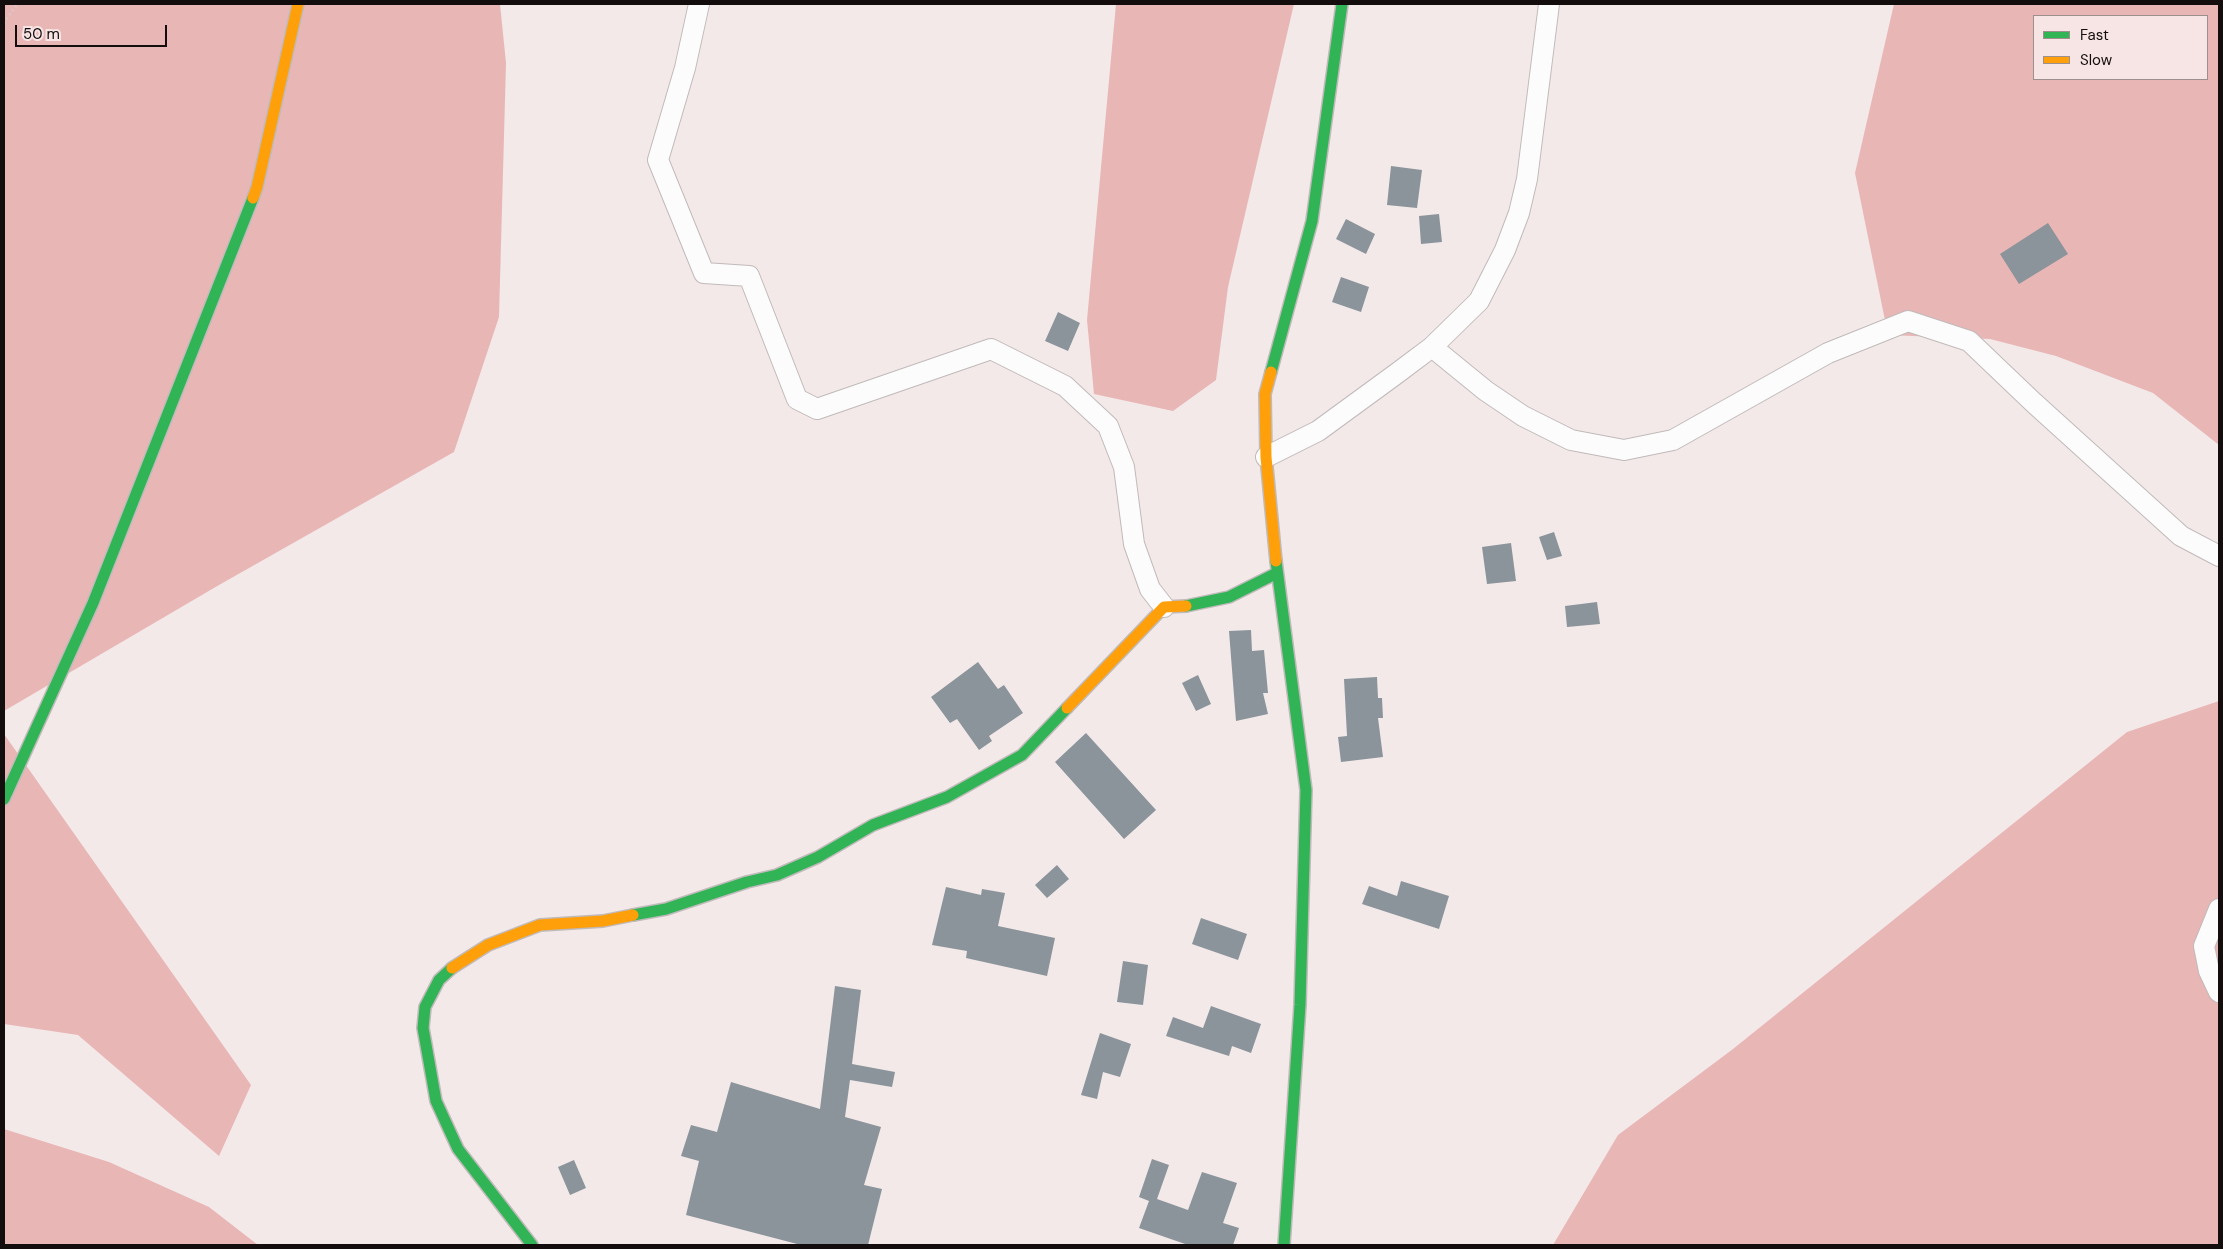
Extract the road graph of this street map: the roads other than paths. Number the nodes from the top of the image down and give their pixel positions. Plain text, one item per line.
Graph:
1 (298, 4) edge
2 (699, 4) edge
3 (1342, 4) edge
4 (1549, 4) edge
5 (1432, 347) junction
6 (1266, 457) junction
7 (2219, 556) edge
8 (1277, 573) junction
9 (1164, 608) junction
10 (4, 799) edge
11 (2219, 909) edge
12 (2219, 992) edge
13 (532, 1245) edge
14 (1284, 1245) edge

1 - 10 street
2 - 9 street
3 - 6 street
4 - 5 street
5 - 6 street
5 - 7 street
6 - 8 street
8 - 9 street
8 - 14 street
9 - 13 street
11 - 12 street

